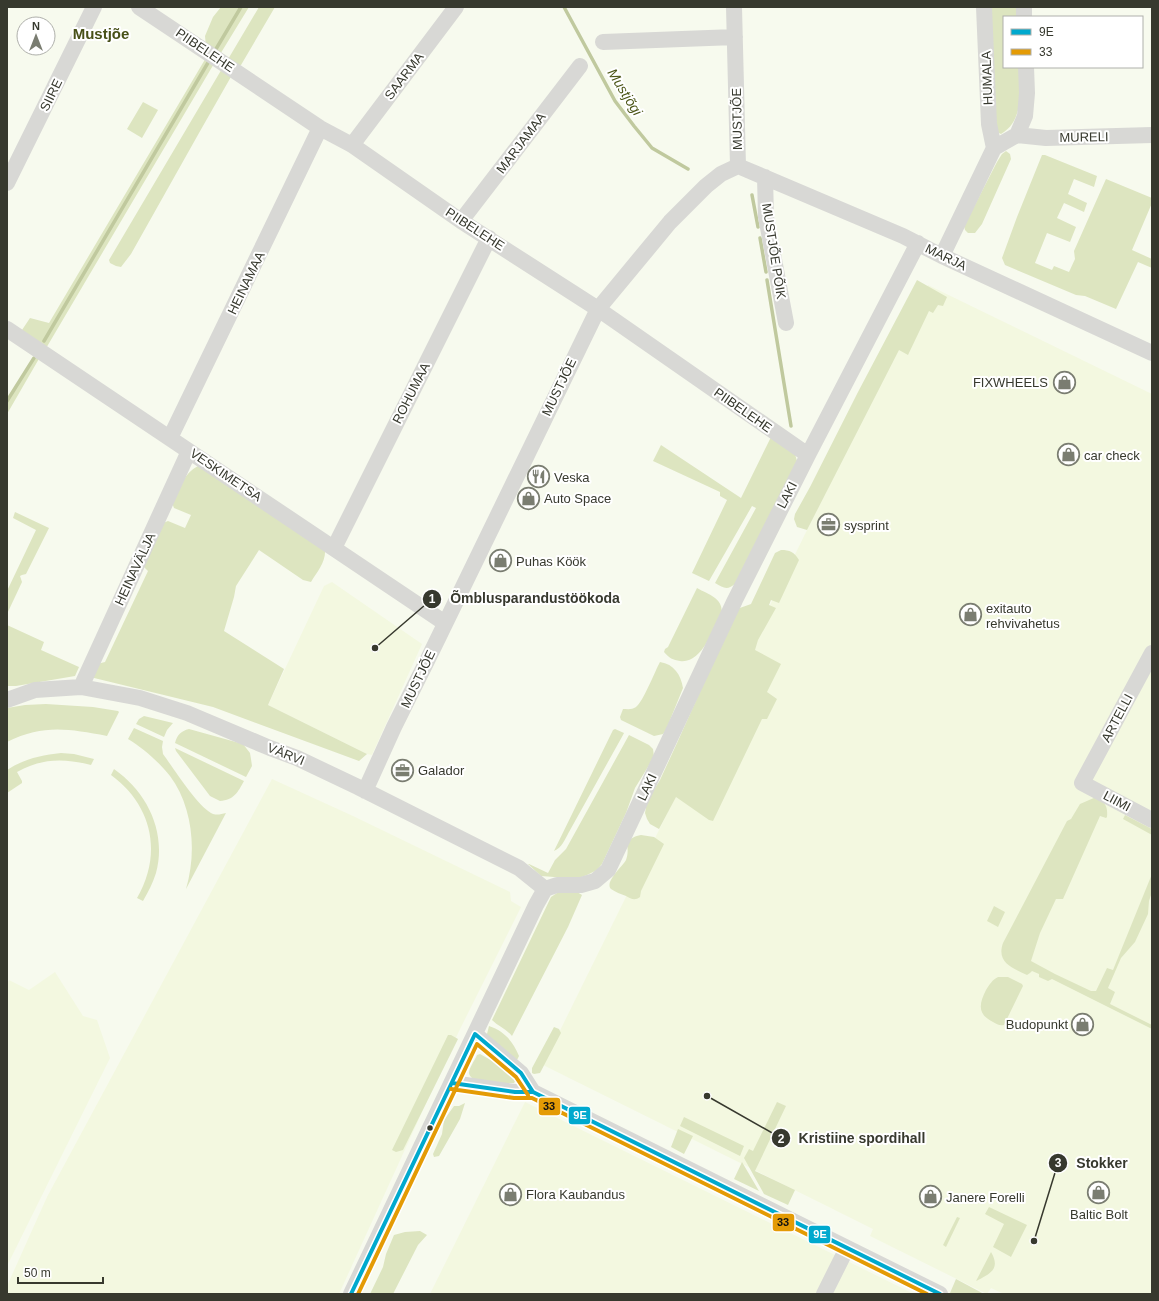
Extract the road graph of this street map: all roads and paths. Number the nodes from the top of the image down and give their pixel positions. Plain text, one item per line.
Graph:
1 (94, 7) edge
2 (139, 7) edge
3 (456, 7) edge
4 (734, 7) edge
5 (984, 7) edge
6 (735, 37) junction
7 (603, 42) dead end
8 (580, 66) dead end
9 (1026, 68) edge
10 (320, 128) junction
11 (1017, 135) junction
12 (1152, 135) edge
13 (352, 145) junction
14 (994, 148) junction
15 (738, 166) junction
16 (765, 178) junction
17 (7, 183) edge
18 (462, 221) junction
19 (489, 238) junction
20 (918, 243) junction
21 (942, 256) junction
22 (598, 309) junction
23 (786, 323) dead end
24 (7, 329) edge
25 (1152, 353) edge
26 (170, 438) junction
27 (189, 451) junction
28 (808, 455) junction
29 (334, 548) junction
30 (445, 622) junction
31 (1152, 653) edge
32 (81, 688) junction
33 (7, 700) edge
34 (1082, 783) joint
35 (365, 791) junction
36 (1152, 820) edge
37 (545, 889) junction
38 (475, 1034) junction
39 (452, 1083) junction
40 (533, 1092) junction
41 (847, 1248) junction
42 (351, 1294) edge
43 (824, 1294) edge
44 (940, 1294) edge

1 - 17 street, SIIRE
2 - 10 street, PIIBELEHE
3 - 13 street, SAARMA
4 - 6 street, MUSTJÕE
5 - 14 street, HUMALA
6 - 7 street
6 - 15 street, MUSTJÕE
8 - 18 street, MARJAMAA
9 - 11 street
10 - 13 street, PIIBELEHE
10 - 26 street, HEINAMAA
11 - 12 street, MURELI
11 - 14 street
13 - 18 street, PIIBELEHE
14 - 21 street
15 - 16 street, MARJA
15 - 22 street, MUSTJÕE
16 - 20 street, MARJA
16 - 23 street, MUSTJÕE PÕIK
18 - 19 street, PIIBELEHE
19 - 22 street, PIIBELEHE
19 - 29 street, ROHUMAA
20 - 21 street, MARJA
20 - 28 street, LAKI
21 - 25 street, MARJA
22 - 28 street, PIIBELEHE
22 - 30 street, MUSTJÕE
24 - 26 street, VESKIMETSA
26 - 27 street, VESKIMETSA
27 - 29 street, VESKIMETSA
27 - 32 street, HEINAVÄLJA
28 - 37 street, LAKI
29 - 30 street, VESKIMETSA
30 - 35 street, MUSTJÕE
31 - 34 street, ARTELLI
32 - 33 street, VÄRVI
32 - 35 street, VÄRVI
34 - 36 street, LIIMI
35 - 37 street, VÄRVI
37 - 38 street
38 - 39 street
38 - 40 street
39 - 40 street
39 - 42 street
40 - 41 street
41 - 43 street
41 - 44 street

